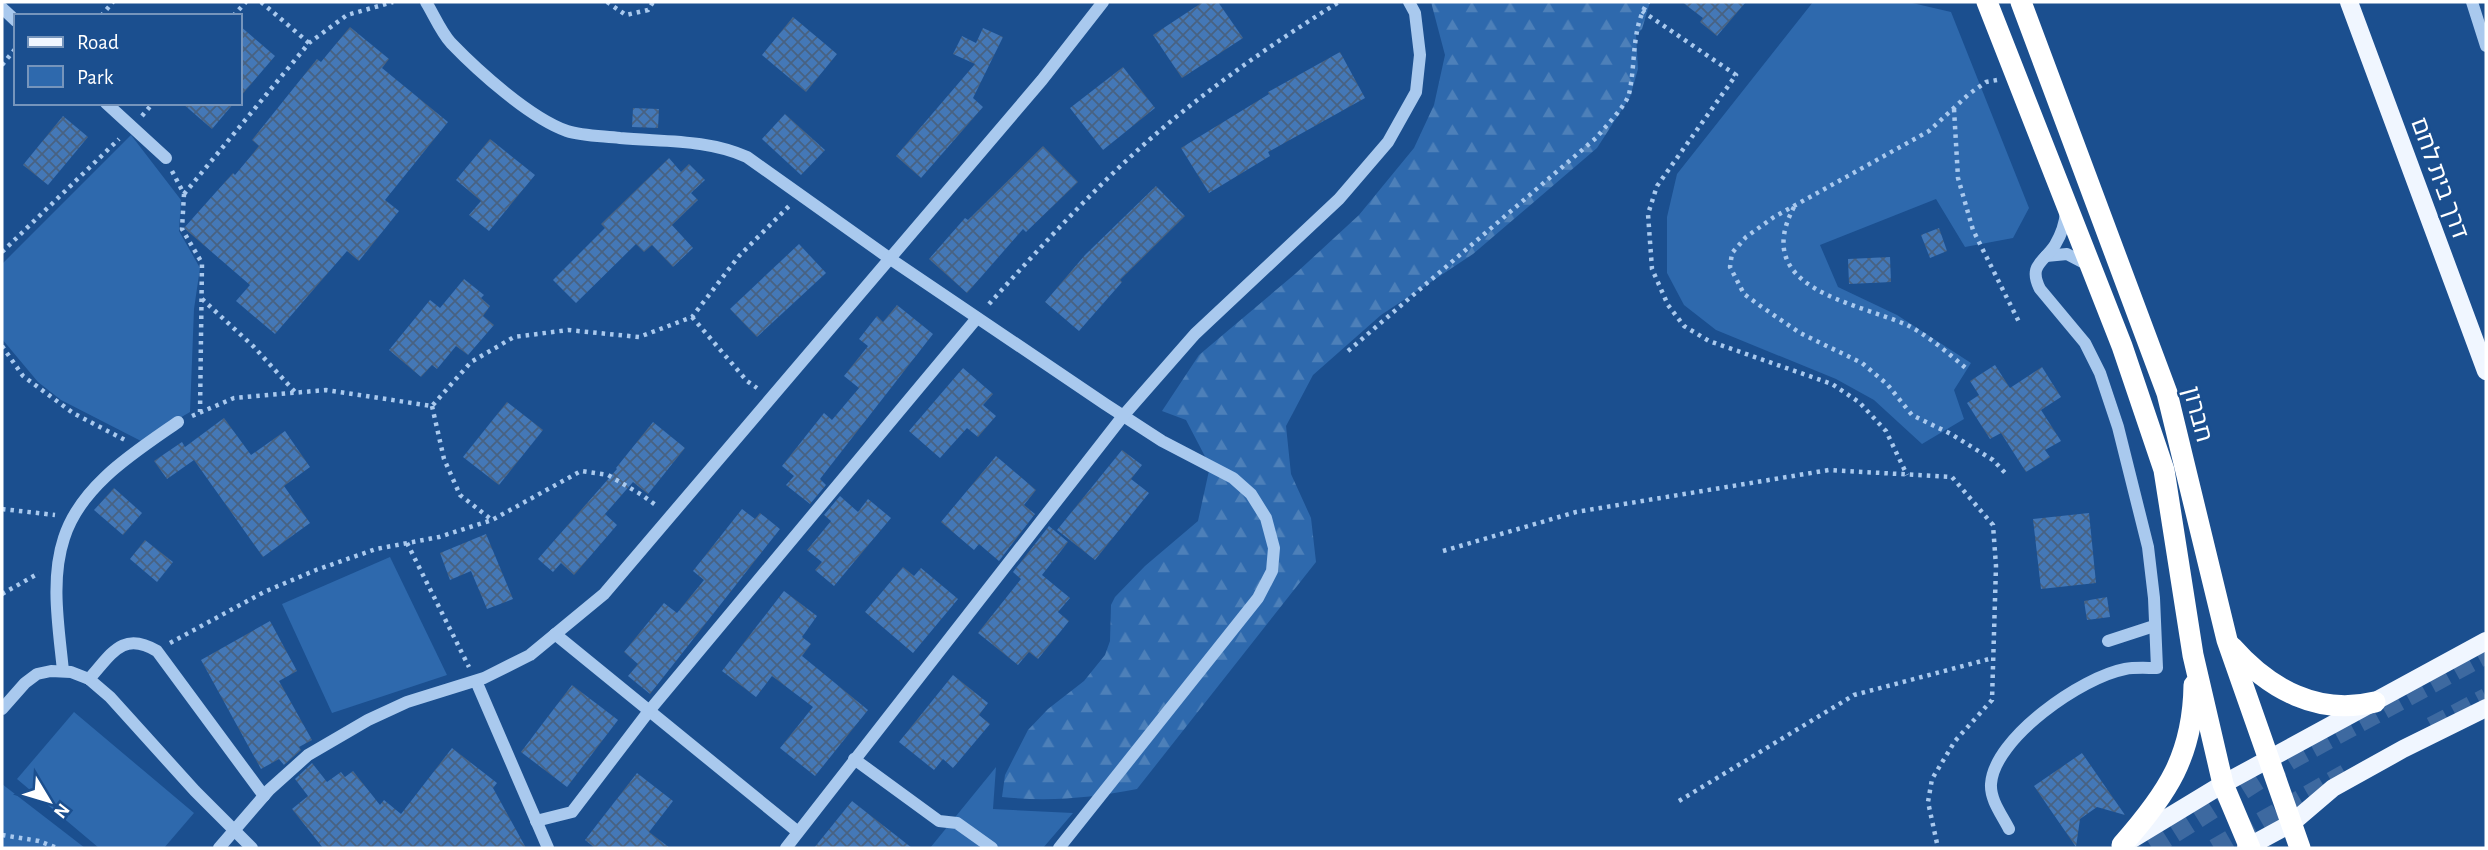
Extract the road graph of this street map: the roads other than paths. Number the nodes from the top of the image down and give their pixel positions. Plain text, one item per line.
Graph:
1 (426, 2) edge
2 (1103, 2) edge
3 (1409, 2) edge
4 (1987, 2) edge
5 (2021, 2) edge
6 (2349, 2) edge
7 (2472, 2) edge
8 (2486, 46) edge
9 (108, 105) edge
10 (166, 158) road end
11 (2067, 202) junction
12 (2046, 256) junction
13 (889, 258) junction
14 (2094, 271) junction
15 (977, 318) junction
16 (2486, 371) edge
17 (1123, 416) junction
18 (178, 422) road end
19 (2154, 626) junction
20 (555, 634) junction
21 (2227, 640) junction
22 (2108, 641) dead end
23 (2486, 641) edge
24 (2193, 655) junction
25 (62, 671) junction
26 (89, 679) junction
27 (475, 681) junction
28 (2375, 702) junction
29 (2486, 708) edge
30 (2, 709) edge
31 (649, 711) junction
32 (2269, 759) junction
33 (855, 760) junction
34 (2223, 784) junction
35 (264, 796) junction
36 (536, 821) junction
37 (2292, 823) junction
38 (2010, 829) dead end
39 (235, 830) junction
40 (798, 832) junction
41 (2119, 847) edge
42 (219, 848) edge
43 (252, 848) edge
44 (548, 848) edge
45 (786, 848) edge
46 (992, 848) edge
47 (1059, 848) edge
48 (2248, 848) edge
49 (2300, 848) edge

1 - 13 street
2 - 13 street
3 - 17 street
4 - 11 highway, חברון
5 - 21 highway, חברון
6 - 16 main road, דרך בית לחם
7 - 8 street
9 - 10 street
11 - 12 street
11 - 14 highway, חברון
12 - 14 street
12 - 19 street
13 - 15 street
13 - 20 street
14 - 24 highway, חברון
15 - 17 street
15 - 31 street
17 - 33 street
17 - 47 street
18 - 25 street
19 - 22 street
19 - 38 street
20 - 27 street
20 - 31 street
21 - 28 highway
21 - 32 highway, חברון
23 - 28 main road
24 - 34 highway, חברון
24 - 41 highway
25 - 26 street
25 - 30 street
26 - 35 street
26 - 39 street
27 - 35 street
27 - 36 street
28 - 32 main road
29 - 37 main road
31 - 36 street
31 - 40 street
32 - 34 main road
32 - 37 highway, חברון
33 - 40 street
33 - 46 street
34 - 41 main road
34 - 48 highway, חברון
35 - 39 street
36 - 44 street
37 - 48 main road
37 - 49 highway, חברון
39 - 42 street
39 - 43 street
40 - 45 street

